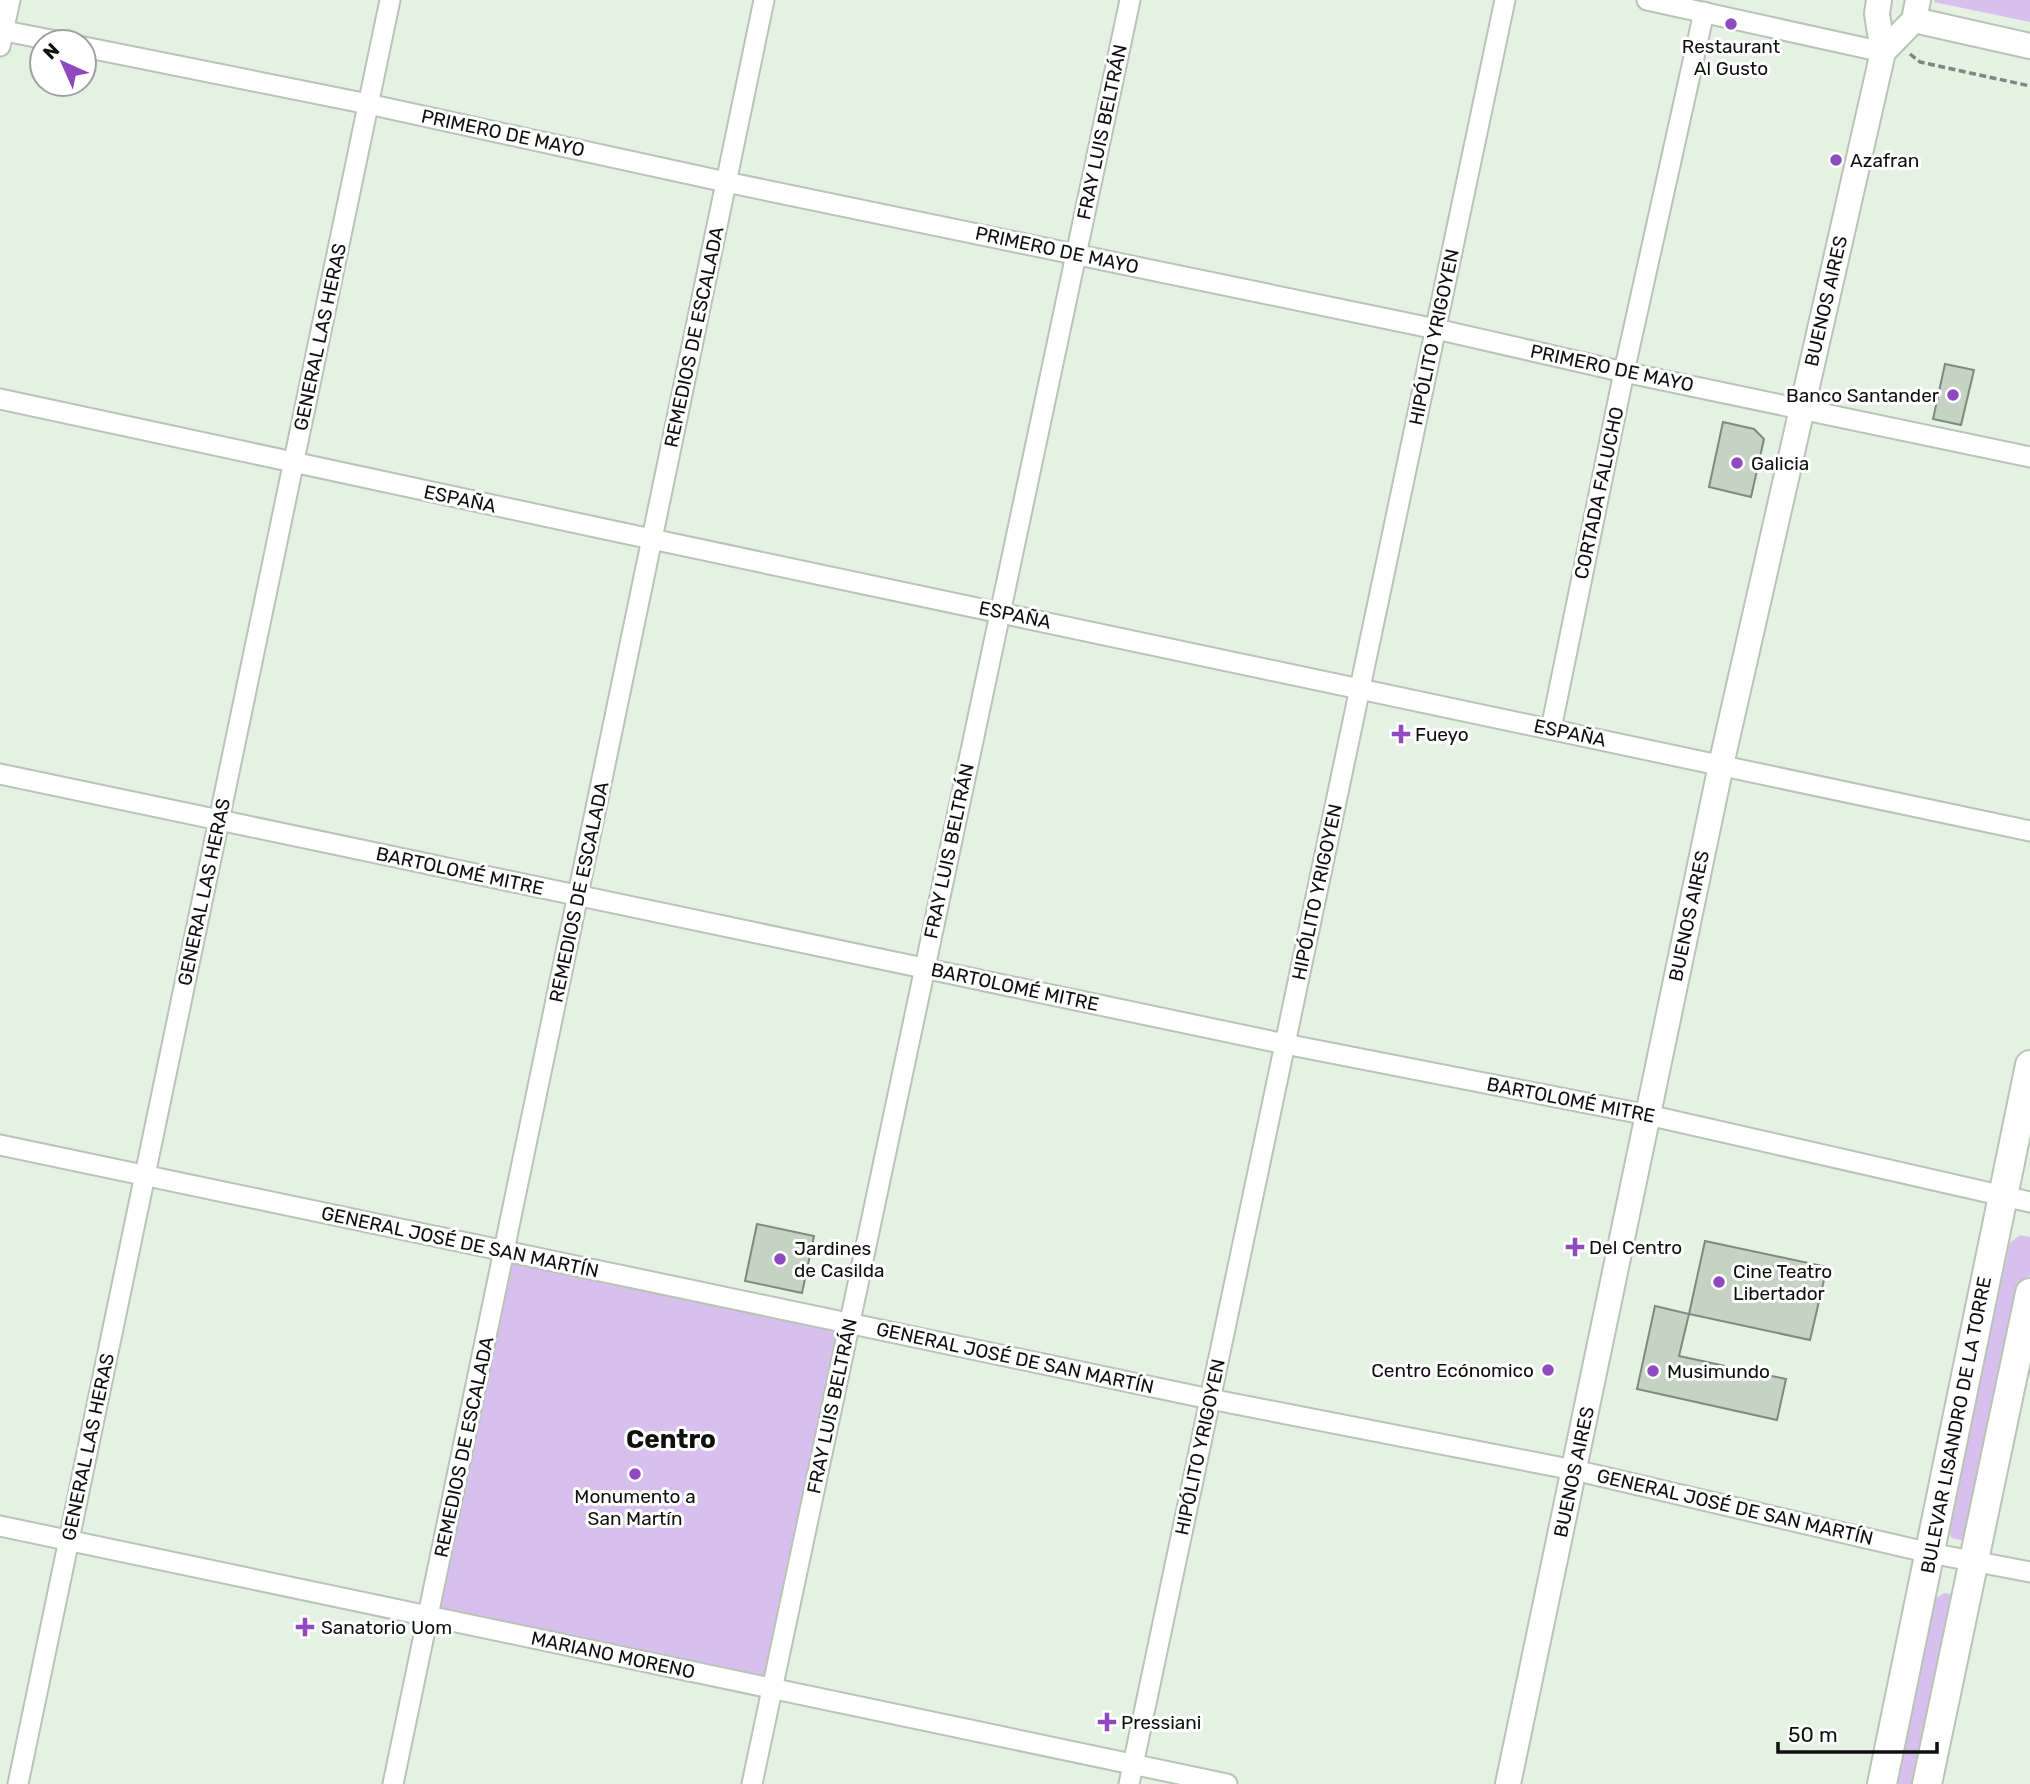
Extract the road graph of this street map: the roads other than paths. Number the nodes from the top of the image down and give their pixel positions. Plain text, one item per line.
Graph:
1 (10, 0) edge
2 (390, 0) edge
3 (764, 0) edge
4 (1130, 0) edge
5 (1505, 0) edge
6 (1647, 0) edge
7 (1879, 0) edge
8 (1916, 10) edge
9 (1704, 12) junction
10 (1, 36) edge
11 (28, 39) edge
12 (2030, 46) edge
13 (1889, 47) junction
14 (98, 50) edge
15 (368, 104) junction
16 (726, 182) junction
17 (1076, 254) junction
18 (1436, 329) junction
19 (1624, 372) junction
20 (0, 399) edge
21 (1801, 408) junction
22 (2030, 457) edge
23 (293, 463) junction
24 (652, 540) junction
25 (1000, 612) junction
26 (1360, 688) junction
27 (1551, 729) junction
28 (1721, 765) junction
29 (0, 774) edge
30 (219, 819) junction
31 (2030, 831) edge
32 (578, 896) junction
33 (925, 968) junction
34 (1285, 1044) junction
35 (2030, 1065) edge
36 (1648, 1115) junction
37 (0, 1145) edge
38 (145, 1174) junction
39 (2002, 1196) junction
40 (2030, 1202) edge
41 (504, 1251) junction
42 (2030, 1293) edge
43 (849, 1323) junction
44 (1210, 1399) junction
45 (1574, 1470) junction
46 (0, 1525) edge
47 (69, 1539) junction
48 (1930, 1553) junction
49 (1973, 1561) junction
50 (2030, 1572) edge
51 (429, 1617) junction
52 (772, 1688) junction
53 (1133, 1764) junction
54 (18, 1784) edge
55 (393, 1784) edge
56 (752, 1784) edge
57 (1129, 1784) edge
58 (1227, 1784) edge
59 (1508, 1784) edge
60 (1882, 1784) edge
61 (1927, 1784) edge

1 - 10 street
2 - 15 street, GENERAL LAS HERAS
3 - 16 street, REMEDIOS DE ESCALADA
4 - 17 street, FRAY LUIS BELTRÁN
5 - 18 street, HIPÓLITO YRIGOYEN
6 - 9 street
7 - 13 street, BUENOS AIRES
8 - 12 street
8 - 13 street, BUENOS AIRES
9 - 13 street
9 - 19 street, CORTADA FALUCHO
10 - 11 street
13 - 21 street, BUENOS AIRES
14 - 15 street, PRIMERO DE MAYO
15 - 16 street, PRIMERO DE MAYO
15 - 23 street, GENERAL LAS HERAS
16 - 17 street, PRIMERO DE MAYO
16 - 24 street, REMEDIOS DE ESCALADA
17 - 18 street, PRIMERO DE MAYO
17 - 25 street, FRAY LUIS BELTRÁN
18 - 19 street, PRIMERO DE MAYO
18 - 26 street, HIPÓLITO YRIGOYEN
19 - 21 street, PRIMERO DE MAYO
19 - 27 street, CORTADA FALUCHO
20 - 23 street, ESPAÑA
21 - 22 street, PRIMERO DE MAYO
21 - 28 street, BUENOS AIRES
23 - 24 street, ESPAÑA
23 - 30 street, GENERAL LAS HERAS
24 - 25 street, ESPAÑA
24 - 32 street, REMEDIOS DE ESCALADA
25 - 26 street, ESPAÑA
25 - 33 street, FRAY LUIS BELTRÁN
26 - 27 street, ESPAÑA
26 - 34 street, HIPÓLITO YRIGOYEN
27 - 28 street, ESPAÑA
28 - 31 street, ESPAÑA
28 - 36 street, BUENOS AIRES
29 - 30 street, BARTOLOMÉ MITRE
30 - 32 street, BARTOLOMÉ MITRE
30 - 38 street, GENERAL LAS HERAS
32 - 33 street, BARTOLOMÉ MITRE
32 - 41 street, REMEDIOS DE ESCALADA
33 - 34 street, BARTOLOMÉ MITRE
33 - 43 street, FRAY LUIS BELTRÁN
34 - 36 street, BARTOLOMÉ MITRE
34 - 44 street, HIPÓLITO YRIGOYEN
35 - 39 main road, BULEVAR LISANDRO DE LA TORRE
36 - 39 street, BARTOLOMÉ MITRE
36 - 45 street, BUENOS AIRES
37 - 38 street, GENERAL JOSÉ DE SAN MARTÍN
38 - 41 street, GENERAL JOSÉ DE SAN MARTÍN
38 - 47 street, GENERAL LAS HERAS
39 - 40 street, BARTOLOMÉ MITRE
39 - 48 main road, BULEVAR LISANDRO DE LA TORRE
41 - 43 street, GENERAL JOSÉ DE SAN MARTÍN
41 - 51 street, REMEDIOS DE ESCALADA
42 - 49 main road
43 - 44 street, GENERAL JOSÉ DE SAN MARTÍN
43 - 52 street, FRAY LUIS BELTRÁN
44 - 45 street, GENERAL JOSÉ DE SAN MARTÍN
44 - 53 street, HIPÓLITO YRIGOYEN
45 - 48 street, GENERAL JOSÉ DE SAN MARTÍN
45 - 59 street, BUENOS AIRES
46 - 47 street, MARIANO MORENO
47 - 51 street, MARIANO MORENO
47 - 54 street, GENERAL LAS HERAS
48 - 49 street, GENERAL JOSÉ DE SAN MARTÍN
48 - 60 main road, BULEVAR LISANDRO DE LA TORRE
49 - 50 street, GENERAL JOSÉ DE SAN MARTÍN
49 - 61 main road
51 - 52 street, MARIANO MORENO
51 - 55 street, REMEDIOS DE ESCALADA
52 - 53 street, MARIANO MORENO
52 - 56 street, FRAY LUIS BELTRÁN
53 - 57 street, HIPÓLITO YRIGOYEN
53 - 58 street, MARIANO MORENO

